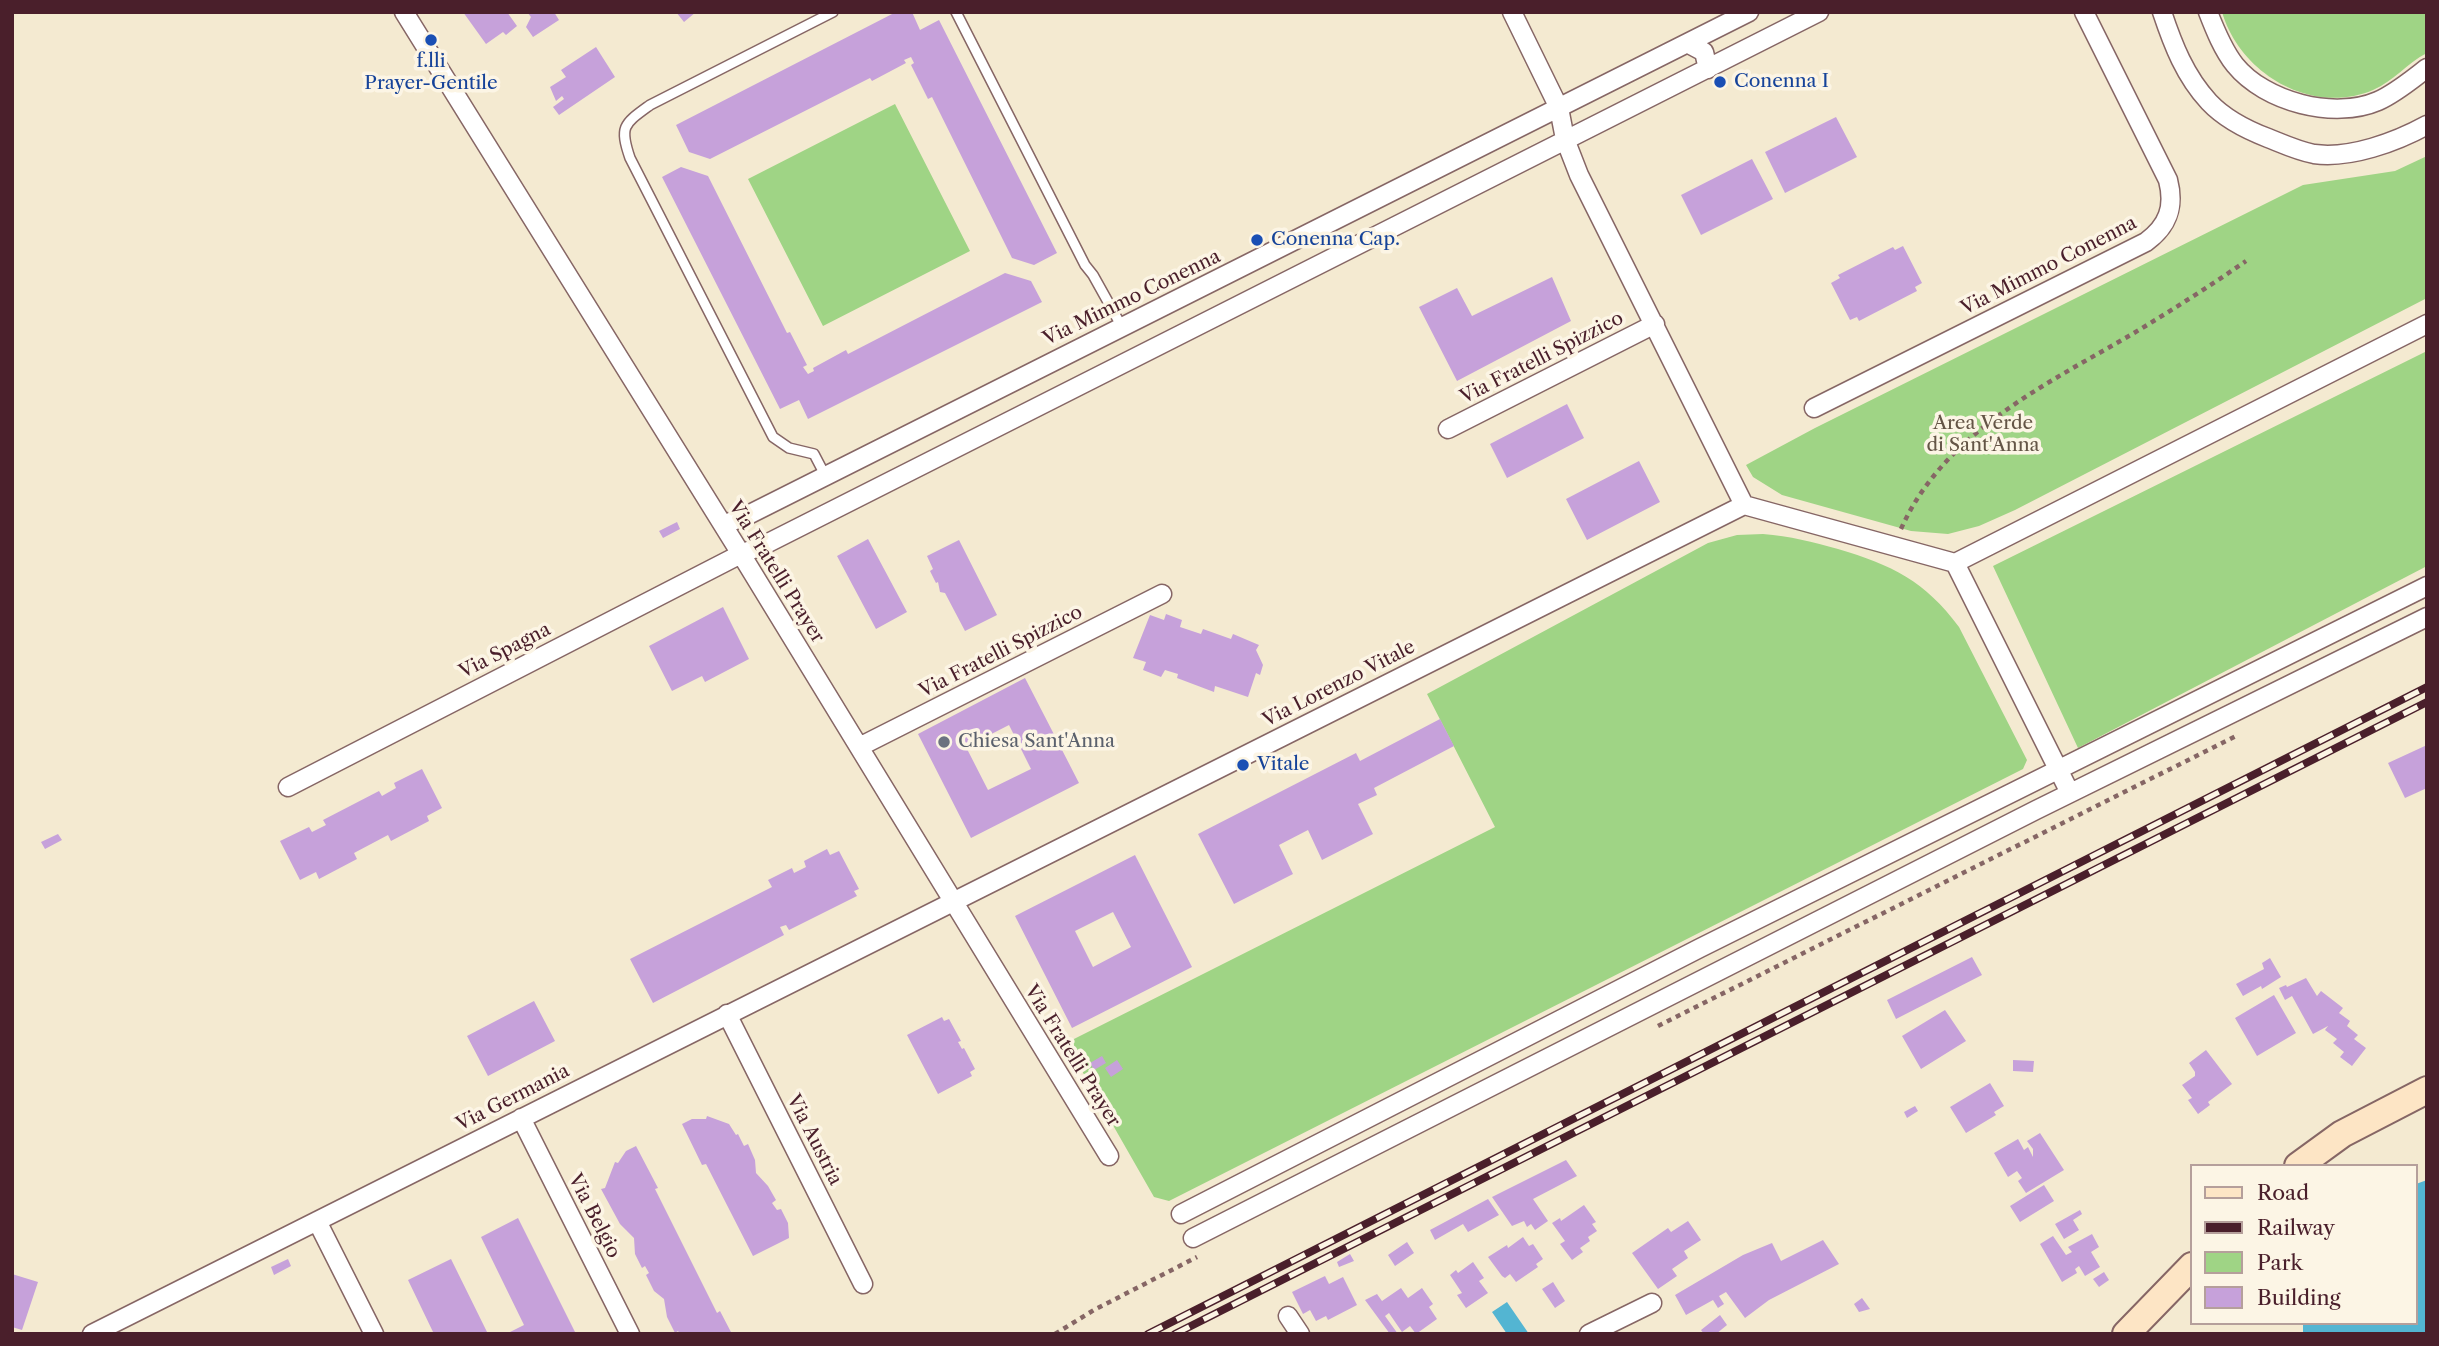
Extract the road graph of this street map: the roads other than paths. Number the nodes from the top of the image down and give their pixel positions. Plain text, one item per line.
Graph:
1 (404, 12) edge
2 (833, 12) edge
3 (956, 12) edge
4 (1511, 12) edge
5 (1819, 12) edge
6 (2084, 12) edge
7 (2162, 12) edge
8 (2208, 12) edge
9 (1745, 13) edge
10 (1687, 43) junction
11 (1757, 43) junction
12 (2427, 68) edge
13 (1708, 69) junction
14 (1559, 108) junction
15 (2427, 125) edge
16 (1565, 139) junction
17 (1156, 311) junction
18 (1655, 324) junction
19 (2427, 324) edge
20 (1122, 327) junction
21 (1172, 338) junction
22 (1136, 356) junction
23 (1814, 408) dead end
24 (1448, 429) dead end
25 (825, 475) junction
26 (1744, 505) junction
27 (723, 525) junction
28 (741, 554) junction
29 (1955, 564) junction
30 (2427, 586) edge
31 (1162, 594) dead end
32 (2427, 617) edge
33 (859, 747) junction
34 (2059, 768) junction
35 (288, 786) dead end
36 (2070, 793) junction
37 (953, 901) junction
38 (727, 1014) junction
39 (2427, 1090) edge
40 (521, 1118) junction
41 (1109, 1156) dead end
42 (2301, 1164) edge
43 (1181, 1214) dead end
44 (317, 1221) junction
45 (1193, 1238) dead end
46 (2190, 1268) edge
47 (863, 1284) dead end
48 (1652, 1303) dead end
49 (1288, 1316) dead end
50 (92, 1334) edge
51 (374, 1334) edge
52 (630, 1334) edge
53 (1300, 1334) edge
54 (1589, 1334) edge
55 (2126, 1334) edge

1 - 27 street, Via Fratelli Prayer
2 - 25 lane
3 - 20 lane
4 - 14 street
5 - 11 street
6 - 23 street, Via Mimmo Conenna
7 - 15 street
8 - 12 street
9 - 10 street, Via Mimmo Conenna
9 - 11 street, Via Mimmo Conenna
10 - 13 street
10 - 14 street, Via Mimmo Conenna
11 - 13 street
13 - 16 street
14 - 16 street
14 - 17 street, Via Mimmo Conenna
16 - 18 street
16 - 21 street
17 - 20 street, Via Mimmo Conenna
17 - 21 street
18 - 24 street, Via Fratelli Spizzico
18 - 26 street
19 - 29 street
20 - 22 street
20 - 25 street, Via Mimmo Conenna
21 - 22 street
22 - 28 street
25 - 27 street, Via Mimmo Conenna
26 - 29 street
26 - 37 street, Via Lorenzo Vitale
27 - 28 street, Via Fratelli Prayer
28 - 33 street, Via Fratelli Prayer
28 - 35 street, Via Spagna
29 - 34 street
30 - 34 street
31 - 33 street, Via Fratelli Spizzico
32 - 36 street
33 - 37 street, Via Fratelli Prayer
34 - 36 street
34 - 43 street
36 - 45 street
37 - 38 street, Via Germania
37 - 41 street, Via Fratelli Prayer
38 - 40 street, Via Germania
38 - 47 street, Via Austria
39 - 42 main road
40 - 44 street, Via Germania
40 - 52 street, Via Belgio
44 - 50 street, Via Germania
44 - 51 street
46 - 55 main road
48 - 54 street
49 - 53 street

